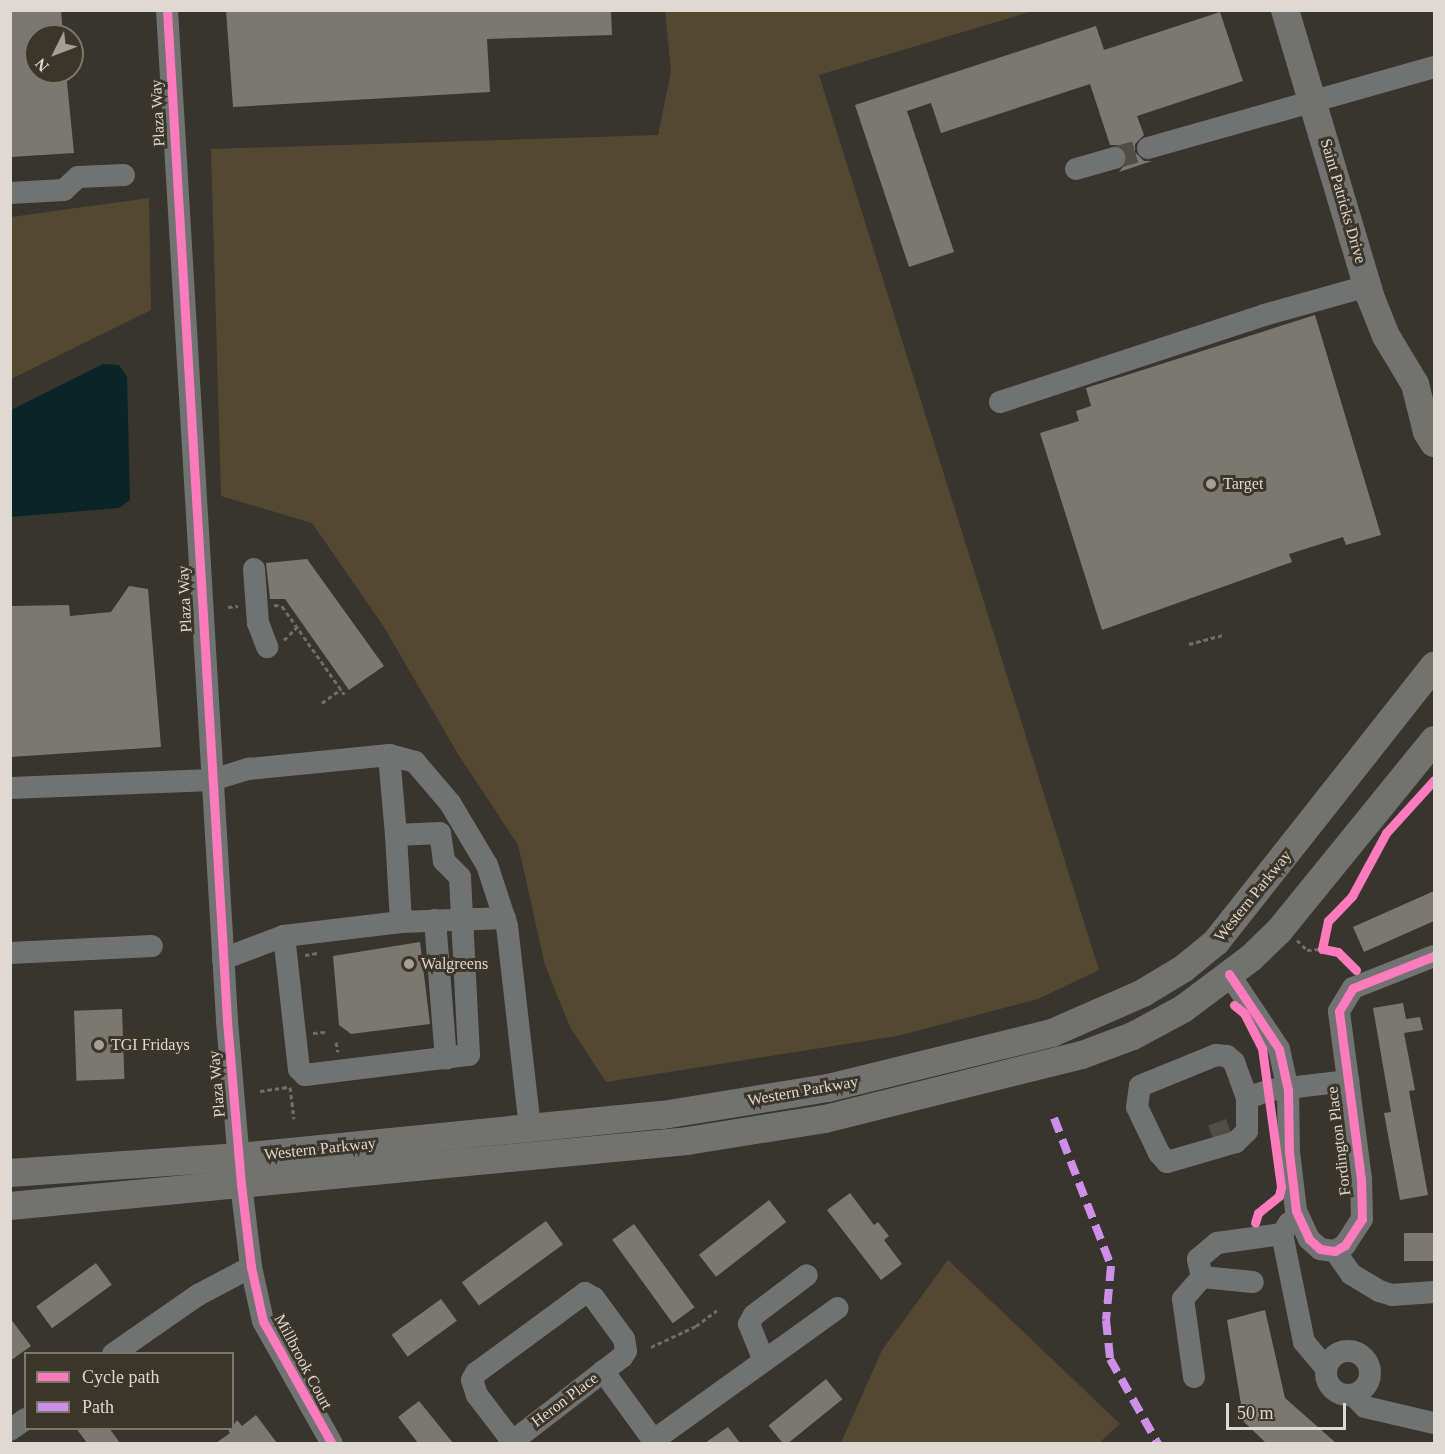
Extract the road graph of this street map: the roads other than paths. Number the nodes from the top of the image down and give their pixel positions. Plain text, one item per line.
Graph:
1 (167, 10) edge
2 (1286, 10) edge
3 (1434, 67) edge
4 (1314, 101) junction
5 (1148, 148) tunnel mouth
6 (1114, 158) tunnel mouth
7 (1076, 168) dead end
8 (124, 175) dead end
9 (10, 193) edge
10 (1368, 286) junction
11 (1425, 390) edge
12 (1000, 402) dead end
13 (1434, 443) edge
14 (254, 569) dead end
15 (272, 648) road end
16 (1434, 666) edge
17 (1434, 740) edge
18 (389, 755) junction
19 (212, 780) junction
20 (10, 788) edge
21 (461, 820) junction
22 (440, 833) junction
23 (396, 835) junction
24 (487, 865) junction
25 (460, 877) junction
26 (505, 918) junction
27 (435, 920) junction
28 (463, 920) junction
29 (401, 922) junction
30 (284, 936) junction
31 (152, 946) dead end
32 (10, 953) edge
33 (1434, 956) edge
34 (223, 959) junction
35 (1229, 974) junction
36 (446, 1059) junction
37 (1348, 1081) junction
38 (1288, 1090) junction
39 (1234, 1121) junction
40 (530, 1128) junction
41 (1159, 1153) junction
42 (239, 1157) junction
43 (10, 1173) edge
44 (241, 1185) junction
45 (10, 1206) edge
46 (1296, 1211) junction
47 (1282, 1234) junction
48 (1335, 1251) junction
49 (251, 1267) junction
50 (807, 1275) dead end
51 (1202, 1277) junction
52 (1253, 1282) dead end
53 (1434, 1292) edge
54 (837, 1308) dead end
55 (114, 1352) edge
56 (764, 1361) junction
57 (1326, 1368) junction
58 (603, 1371) junction
59 (1194, 1377) dead end
60 (1353, 1395) junction
61 (24, 1420) edge
62 (1434, 1423) edge
63 (10, 1430) edge
64 (519, 1440) edge
65 (328, 1442) edge
66 (655, 1442) edge

1 - 19 street, Plaza Way
2 - 4 main road, Saint Patricks Drive
3 - 4 street
4 - 5 street
4 - 10 main road, Saint Patricks Drive
6 - 7 street
8 - 9 street
10 - 11 main road, Saint Patricks Drive
10 - 12 street
11 - 13 main road, Saint Patricks Drive
14 - 15 street
16 - 40 main road, Western Parkway
17 - 35 main road, Western Parkway
18 - 19 street
18 - 21 street
18 - 23 street
19 - 20 street
19 - 34 street, Plaza Way
21 - 22 street
21 - 24 street
22 - 23 street
22 - 25 street
23 - 29 street
24 - 25 street
24 - 26 street
25 - 28 street
26 - 28 street
26 - 40 street
27 - 28 street
27 - 29 street
27 - 36 street
28 - 36 street
29 - 30 street
30 - 34 street
30 - 36 street
31 - 32 street
33 - 37 street, Fordington Place
34 - 42 street, Plaza Way
35 - 38 street
35 - 44 main road, Western Parkway
37 - 38 street
37 - 48 street, Fordington Place
38 - 39 street
38 - 46 street
39 - 41 street
39 - 41 street
39 - 41 street
40 - 42 main road, Western Parkway
42 - 43 main road, Western Parkway
42 - 44 street, Plaza Way
44 - 45 main road, Western Parkway
44 - 49 street, Millbrook Court
46 - 47 street
46 - 48 street
47 - 51 street
47 - 57 street
48 - 53 street
49 - 55 street
49 - 65 street, Millbrook Court
50 - 56 street
51 - 52 street
51 - 59 street
54 - 56 street
56 - 66 street
57 - 60 street
57 - 60 street
58 - 64 street, Heron Place
58 - 64 street, Heron Place
58 - 66 street
60 - 62 street
61 - 63 street

